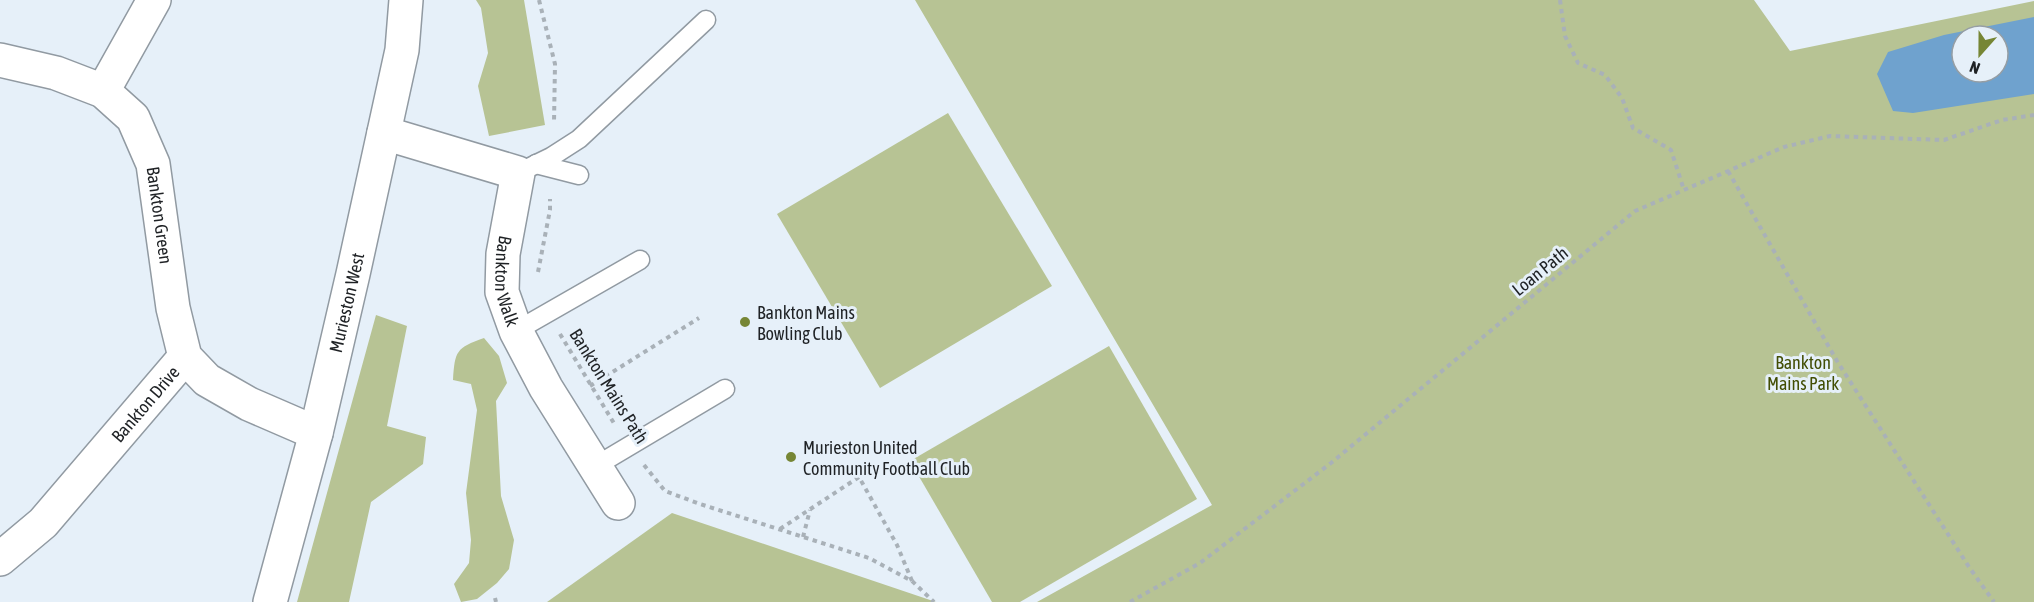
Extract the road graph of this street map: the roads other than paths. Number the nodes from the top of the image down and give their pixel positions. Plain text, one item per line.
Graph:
1 (154, 0) edge
2 (406, 0) edge
3 (706, 20) dead end
4 (0, 60) edge
5 (104, 91) junction
6 (384, 133) junction
7 (539, 166) junction
8 (579, 176) dead end
9 (640, 260) dead end
10 (516, 331) junction
11 (185, 357) junction
12 (725, 389) dead end
13 (316, 433) junction
14 (594, 467) junction
15 (618, 503) dead end
16 (0, 559) edge
17 (270, 602) edge

1 - 5 street
2 - 6 street, Murieston West
3 - 7 lane
4 - 5 street, Bankton Green
5 - 11 street, Bankton Green
6 - 7 street
6 - 13 street, Murieston West
7 - 8 lane
7 - 10 street, Bankton Walk
9 - 10 lane
10 - 14 street, Bankton Walk
11 - 13 street, Bankton Drive
11 - 16 street, Bankton Drive
12 - 14 lane
13 - 17 street, Murieston West
14 - 15 street, Bankton Walk

